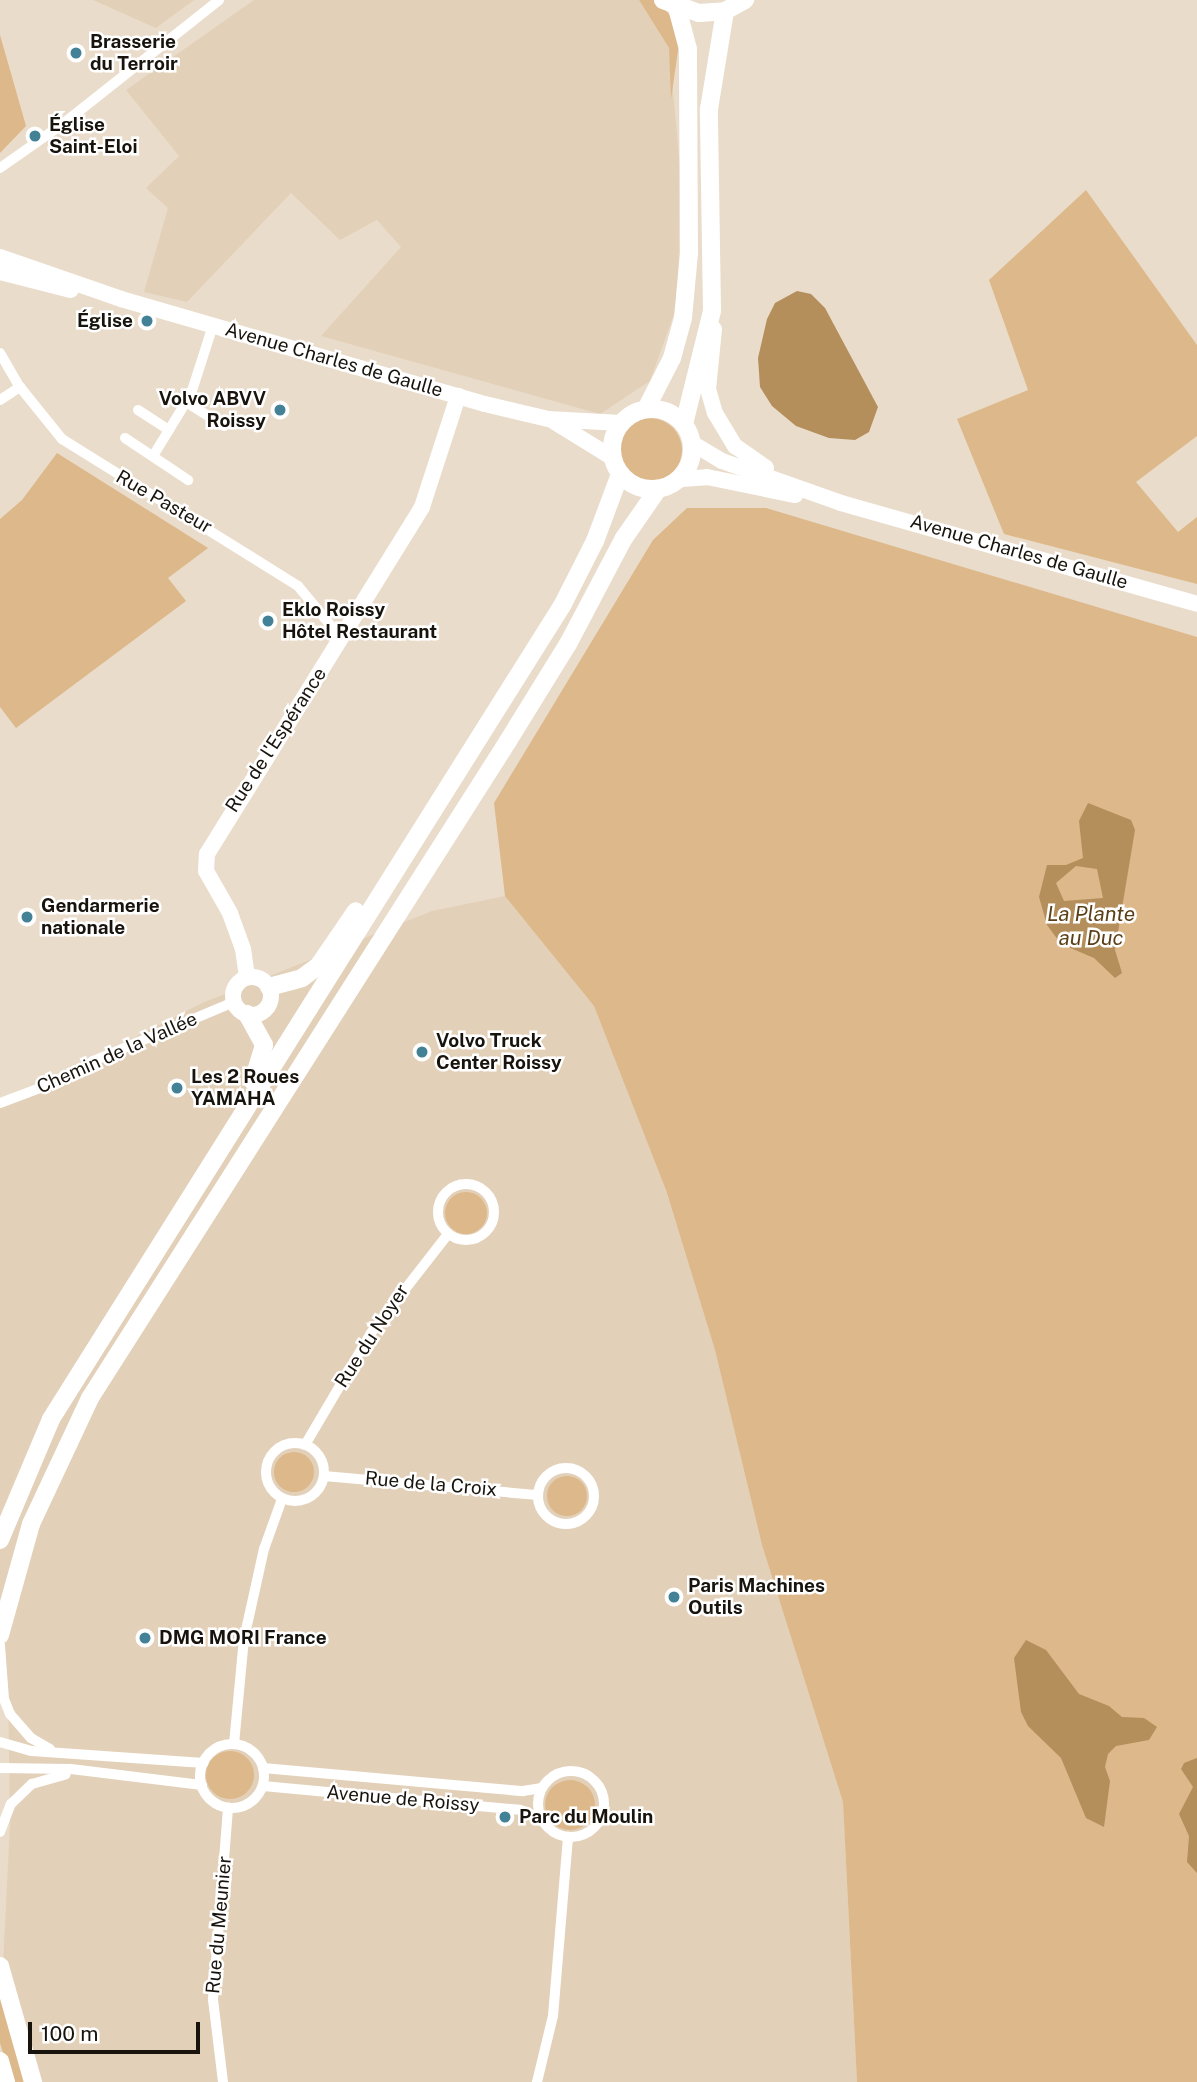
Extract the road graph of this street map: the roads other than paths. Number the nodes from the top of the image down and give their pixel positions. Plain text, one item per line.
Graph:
1 (745, 0) edge
2 (214, 2) edge
3 (670, 4) edge
4 (725, 11) junction
5 (0, 168) edge
6 (0, 257) edge
7 (0, 272) edge
8 (121, 299) junction
9 (712, 311) junction
10 (213, 325) junction
11 (0, 353) edge
12 (20, 387) junction
13 (458, 396) junction
14 (0, 400) edge
15 (186, 401) junction
16 (646, 409) junction
17 (138, 410) dead end
18 (548, 419) junction
19 (621, 423) junction
20 (684, 424) junction
21 (224, 426) dead end
22 (169, 430) junction
23 (125, 438) dead end
24 (692, 443) junction
25 (153, 456) junction
26 (616, 466) junction
27 (681, 479) junction
28 (188, 480) dead end
29 (658, 489) junction
30 (841, 503) junction
31 (1197, 604) edge
32 (341, 638) junction
33 (407, 849) junction
34 (247, 977) junction
35 (269, 987) junction
36 (241, 1008) junction
37 (0, 1103) edge
38 (221, 1144) junction
39 (447, 1234) junction
40 (305, 1445) junction
41 (324, 1476) junction
42 (538, 1495) junction
43 (282, 1499) junction
44 (0, 1540) edge
45 (0, 1635) edge
46 (0, 1645) edge
47 (0, 1742) edge
48 (234, 1744) junction
49 (53, 1750) junction
50 (204, 1763) junction
51 (0, 1768) edge
52 (263, 1768) junction
53 (93, 1772) junction
54 (202, 1785) junction
55 (263, 1786) junction
56 (542, 1788) junction
57 (228, 1808) junction
58 (541, 1818) junction
59 (0, 1832) edge
60 (568, 1837) junction
61 (0, 1966) edge
62 (0, 2061) edge
63 (6, 2082) edge
64 (33, 2082) edge
65 (223, 2082) edge
66 (537, 2082) edge

1 - 4 main road
2 - 5 street
3 - 4 main road
3 - 16 main road
4 - 9 main road
6 - 8 main road, Avenue Charles de Gaulle
7 - 8 main road, Avenue Charles de Gaulle
8 - 10 main road, Avenue Charles de Gaulle
9 - 20 main road
9 - 30 main road
10 - 13 main road, Avenue Charles de Gaulle
10 - 15 street
11 - 12 street, Rue Pasteur
12 - 14 street
12 - 32 street, Rue Pasteur
13 - 18 main road, Avenue Charles de Gaulle
13 - 32 main road, Rue de l'Espérance
15 - 21 street
15 - 22 street
16 - 19 main road
16 - 20 main road
17 - 22 street
18 - 19 main road, Avenue Charles de Gaulle
18 - 26 main road, Avenue Charles de Gaulle
19 - 26 main road
20 - 24 main road
22 - 25 street
23 - 25 street
24 - 27 main road
24 - 30 main road, Avenue Charles de Gaulle
25 - 28 street
26 - 29 main road
26 - 33 main road
27 - 29 main road
27 - 30 main road, Avenue Charles de Gaulle
29 - 45 main road
30 - 31 main road, Avenue Charles de Gaulle
32 - 34 main road, Rue de l'Espérance
33 - 35 main road
33 - 38 main road
34 - 35 main road
34 - 36 main road
35 - 36 main road
36 - 37 street, Chemin de la Vallée
36 - 38 main road
38 - 44 main road
39 - 39 street
39 - 40 street, Rue du Noyer
40 - 41 street
40 - 43 street
41 - 42 street, Rue de la Croix
41 - 43 street
42 - 42 street
43 - 48 street
46 - 49 street
47 - 49 street
48 - 50 street
48 - 52 street
49 - 50 street
50 - 54 street
51 - 53 street
52 - 55 street
52 - 56 street, Avenue de Roissy
53 - 54 street
53 - 59 street
54 - 57 street
55 - 57 street
55 - 58 street, Avenue de Roissy
56 - 58 street
56 - 60 street
57 - 65 street, Rue du Meunier
58 - 60 street
60 - 66 street
61 - 64 main road
62 - 63 main road

